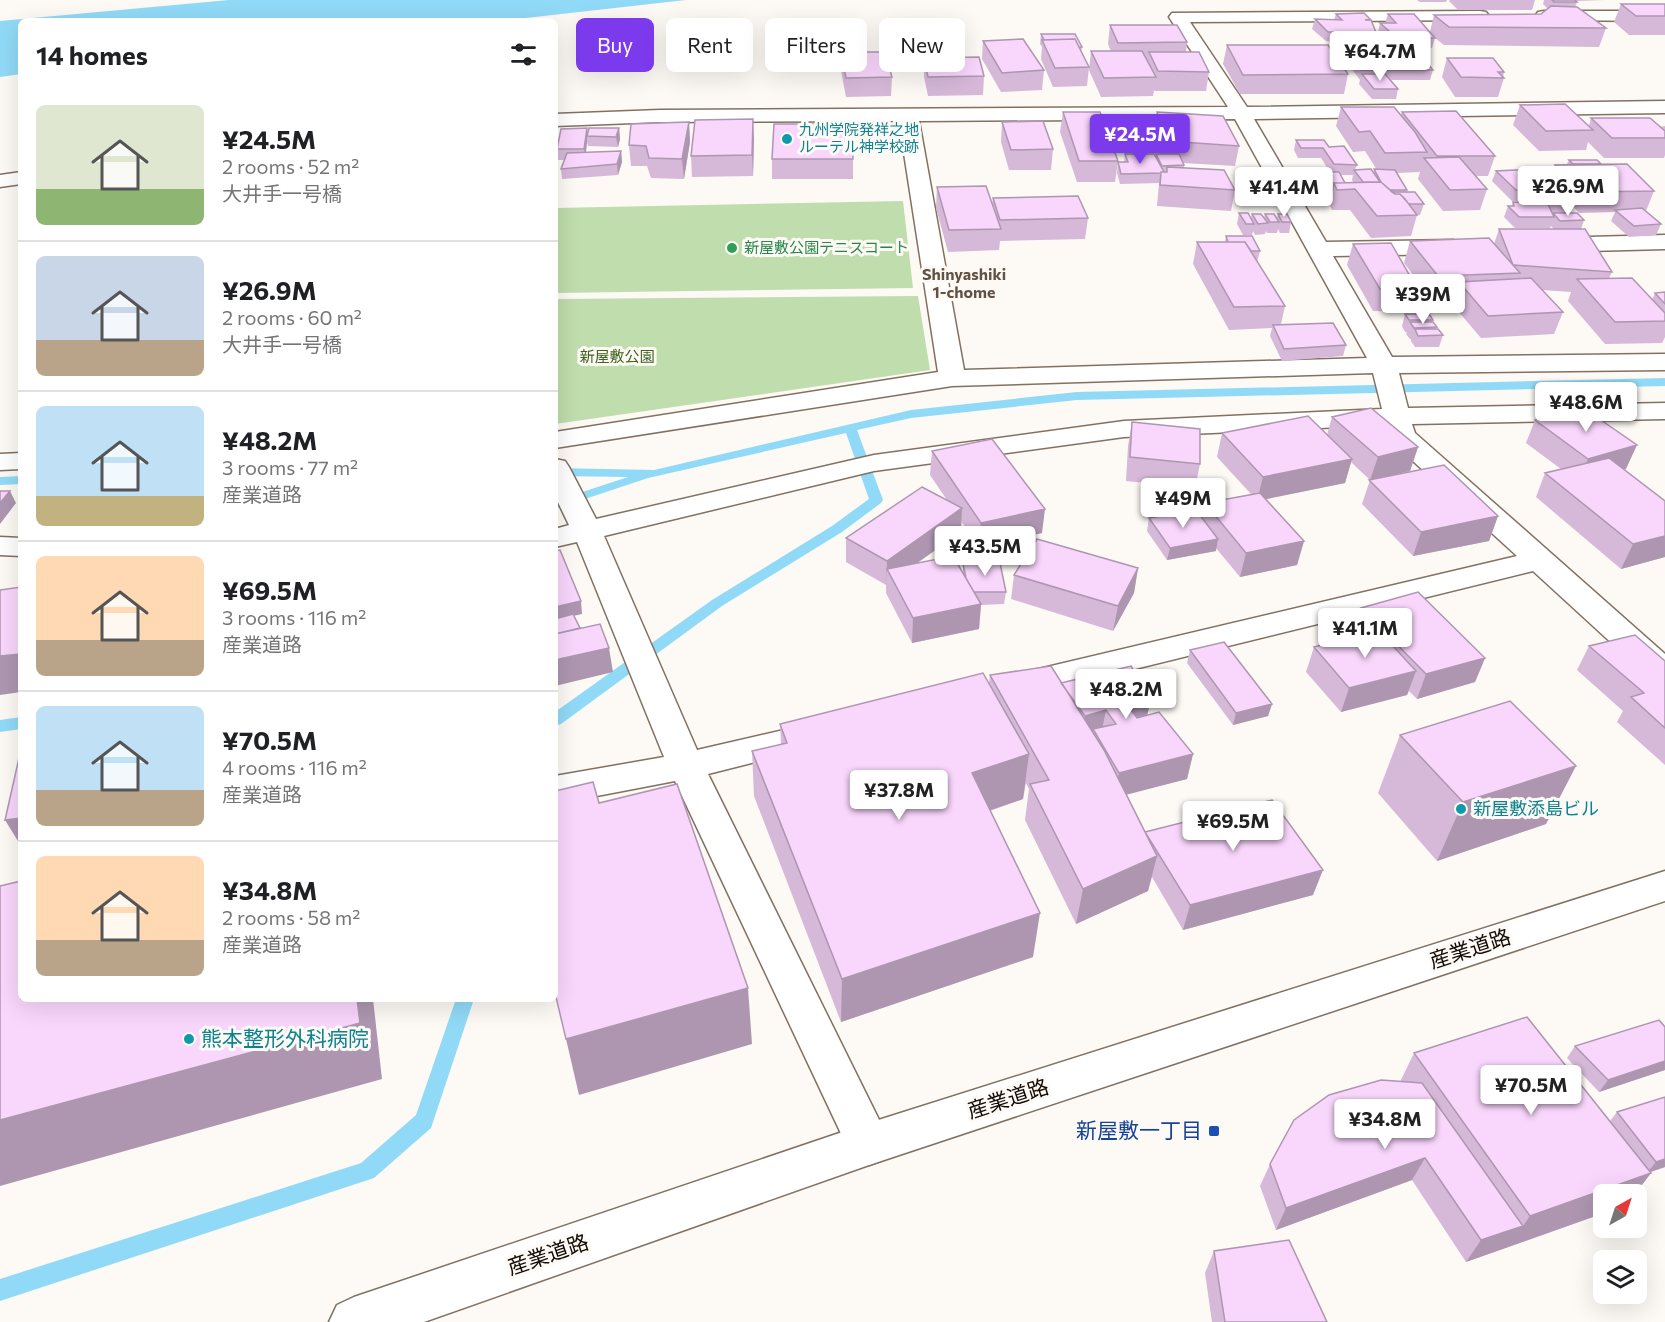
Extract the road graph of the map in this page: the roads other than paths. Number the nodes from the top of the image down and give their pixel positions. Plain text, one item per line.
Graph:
1 (1366, 8) edge
2 (1495, 16) edge
3 (1530, 16) edge
4 (1665, 16) edge
5 (1665, 107) edge
6 (1241, 113) junction
7 (908, 115) junction
8 (558, 120) edge
9 (18, 178) edge
10 (0, 181) edge
11 (1665, 242) edge
12 (1534, 245) edge
13 (1475, 246) edge
14 (1320, 249) junction
15 (1665, 362) edge
16 (1385, 369) junction
17 (952, 378) junction
18 (1394, 409) junction
19 (1665, 411) edge
20 (558, 440) edge
21 (18, 461) edge
22 (0, 462) edge
23 (558, 477) edge
24 (574, 528) edge
25 (0, 546) edge
26 (18, 547) edge
27 (1540, 560) junction
28 (1665, 674) edge
29 (987, 693) edge
30 (848, 727) edge
31 (686, 766) junction
32 (558, 789) edge
33 (1665, 886) edge
34 (869, 1144) junction
35 (354, 1322) edge

1 - 2 street
1 - 6 street
3 - 4 street
5 - 6 street
6 - 7 street
6 - 14 street
7 - 8 street
7 - 17 street
9 - 10 street
11 - 12 street
13 - 14 street
14 - 16 street
15 - 16 street
16 - 17 street
16 - 18 street
17 - 20 street
18 - 19 street
18 - 24 street
18 - 27 street
21 - 22 street
23 - 24 street
24 - 31 street
25 - 26 street
27 - 28 street
27 - 29 street
30 - 31 street
31 - 32 street
31 - 34 street
33 - 34 street, 産業道路
34 - 35 street, 産業道路

